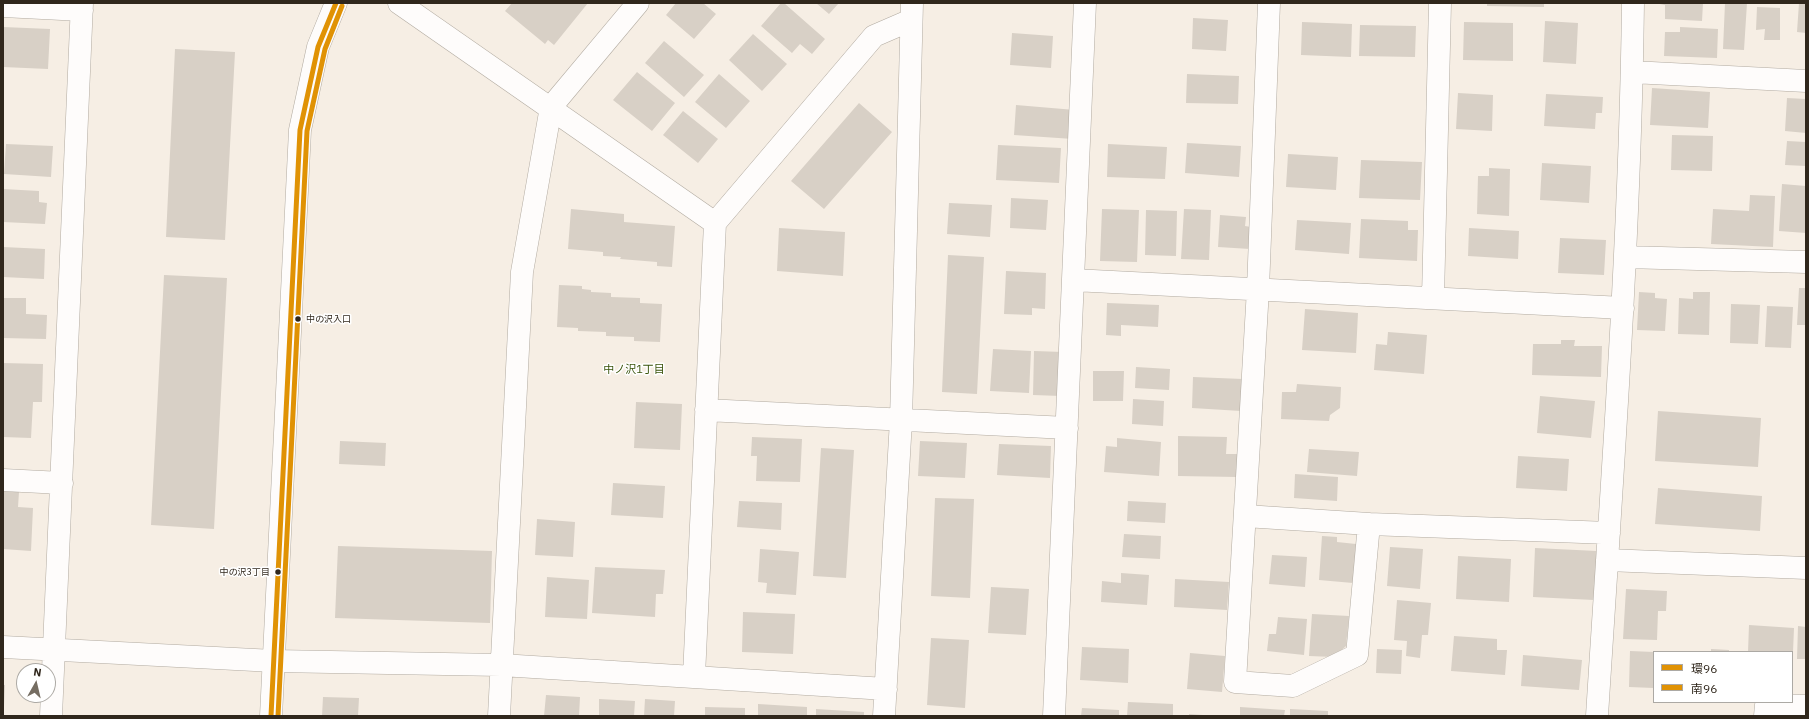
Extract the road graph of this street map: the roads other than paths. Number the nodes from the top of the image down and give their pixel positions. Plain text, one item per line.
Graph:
1 (336, 3) edge
2 (399, 3) edge
3 (638, 3) edge
4 (1085, 3) edge
5 (1269, 3) edge
6 (1440, 3) edge
7 (1633, 3) edge
8 (3, 6) edge
9 (82, 6) edge
10 (912, 12) edge
11 (1632, 72) junction
12 (1806, 80) edge
13 (551, 107) junction
14 (715, 223) junction
15 (1625, 257) junction
16 (1806, 262) edge
17 (1073, 280) junction
18 (1258, 289) junction
19 (1433, 298) junction
20 (1623, 308) junction
21 (706, 410) junction
22 (901, 420) junction
23 (1067, 428) junction
24 (3, 480) edge
25 (62, 483) junction
26 (1244, 516) junction
27 (1369, 524) junction
28 (1609, 533) junction
29 (1607, 560) junction
30 (1806, 568) edge
31 (3, 647) edge
32 (54, 649) junction
33 (274, 660) junction
34 (501, 665) junction
35 (694, 676) junction
36 (886, 690) junction
37 (1806, 706) edge
38 (51, 716) edge
39 (271, 716) edge
40 (498, 716) edge
41 (884, 716) edge
42 (1054, 716) edge
43 (1598, 716) edge
44 (1765, 716) edge

1 - 33 street
2 - 13 street
3 - 13 street
4 - 17 street
5 - 18 street
6 - 19 street
7 - 11 street
8 - 9 street
9 - 25 street
10 - 14 street
10 - 22 street
11 - 12 street
11 - 15 street
13 - 14 street
13 - 34 street
14 - 21 street
15 - 16 street
15 - 20 street
17 - 18 street
17 - 23 street
18 - 19 street
18 - 26 street
19 - 20 street
20 - 28 street
21 - 22 street
21 - 35 street
22 - 23 street
22 - 36 street
23 - 42 street
24 - 25 street
25 - 32 street
26 - 27 street
26 - 27 street
27 - 28 street
28 - 29 street
29 - 30 street
29 - 43 street
31 - 32 street
32 - 33 street
32 - 38 street
33 - 34 street
33 - 39 street
34 - 35 street
34 - 40 street
35 - 36 street
36 - 41 street
37 - 44 street

